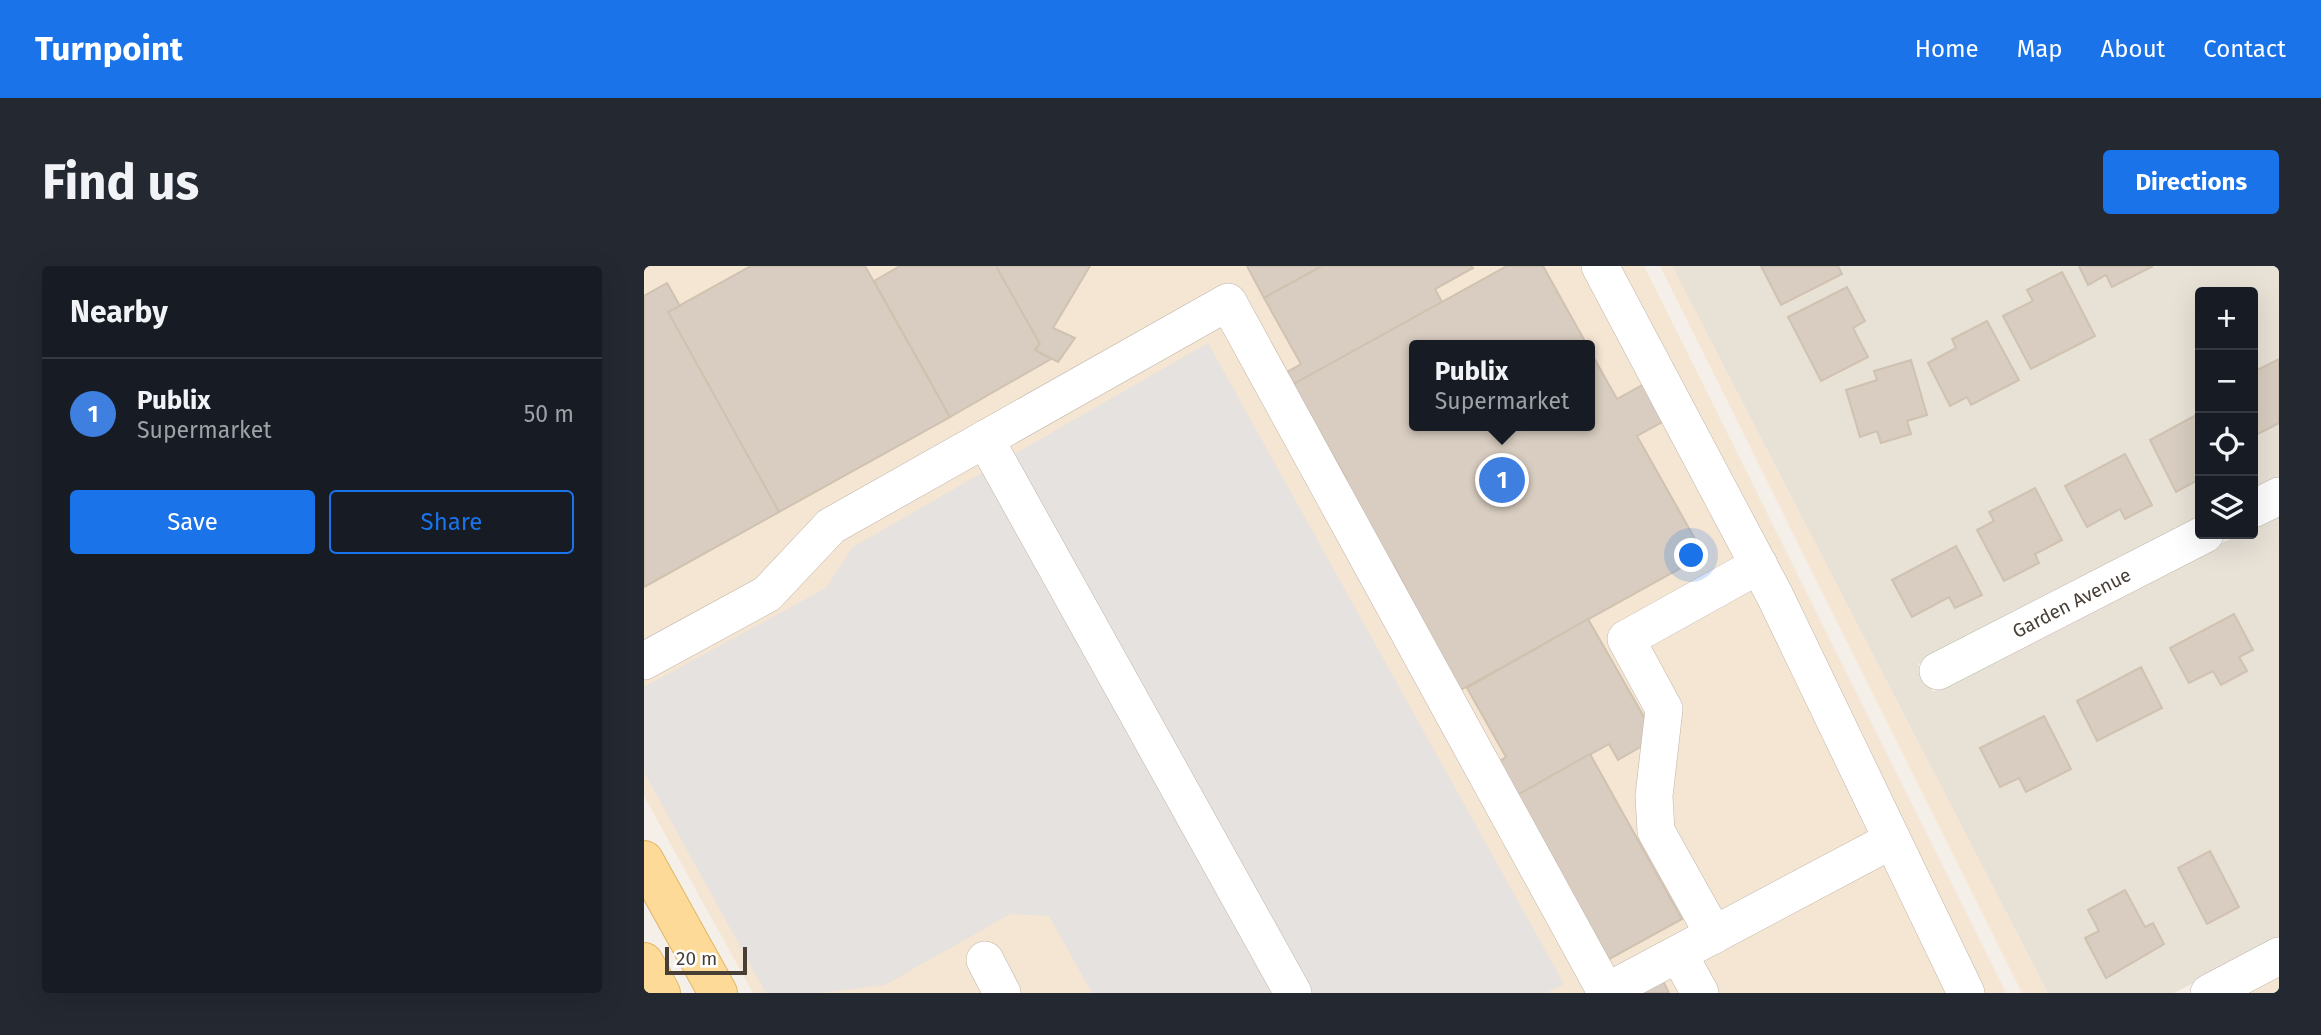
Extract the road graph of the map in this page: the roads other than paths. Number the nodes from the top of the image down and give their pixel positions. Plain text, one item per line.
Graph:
1 (1600, 266) edge
2 (985, 439) junction
3 (2279, 496) edge
4 (2258, 506) edge
5 (2195, 539) edge
6 (1759, 565) junction
7 (644, 661) edge
8 (1938, 671) dead end
9 (1892, 840) junction
10 (644, 860) edge
11 (1714, 935) junction
12 (1679, 955) junction
13 (2279, 956) edge
14 (985, 960) dead end
15 (644, 962) edge
16 (661, 993) edge
17 (718, 993) edge
18 (1002, 993) edge
19 (1293, 993) edge
20 (1605, 993) edge
21 (1700, 993) edge
22 (1966, 993) edge
23 (2209, 993) edge

1 - 6 street
2 - 7 street
2 - 19 street
2 - 20 street
3 - 4 street
5 - 8 street, Garden Avenue
6 - 9 street
6 - 11 street
9 - 11 street
9 - 22 street
10 - 17 main road
11 - 12 street
12 - 20 street
12 - 21 street
13 - 23 street
14 - 18 street
15 - 16 main road

